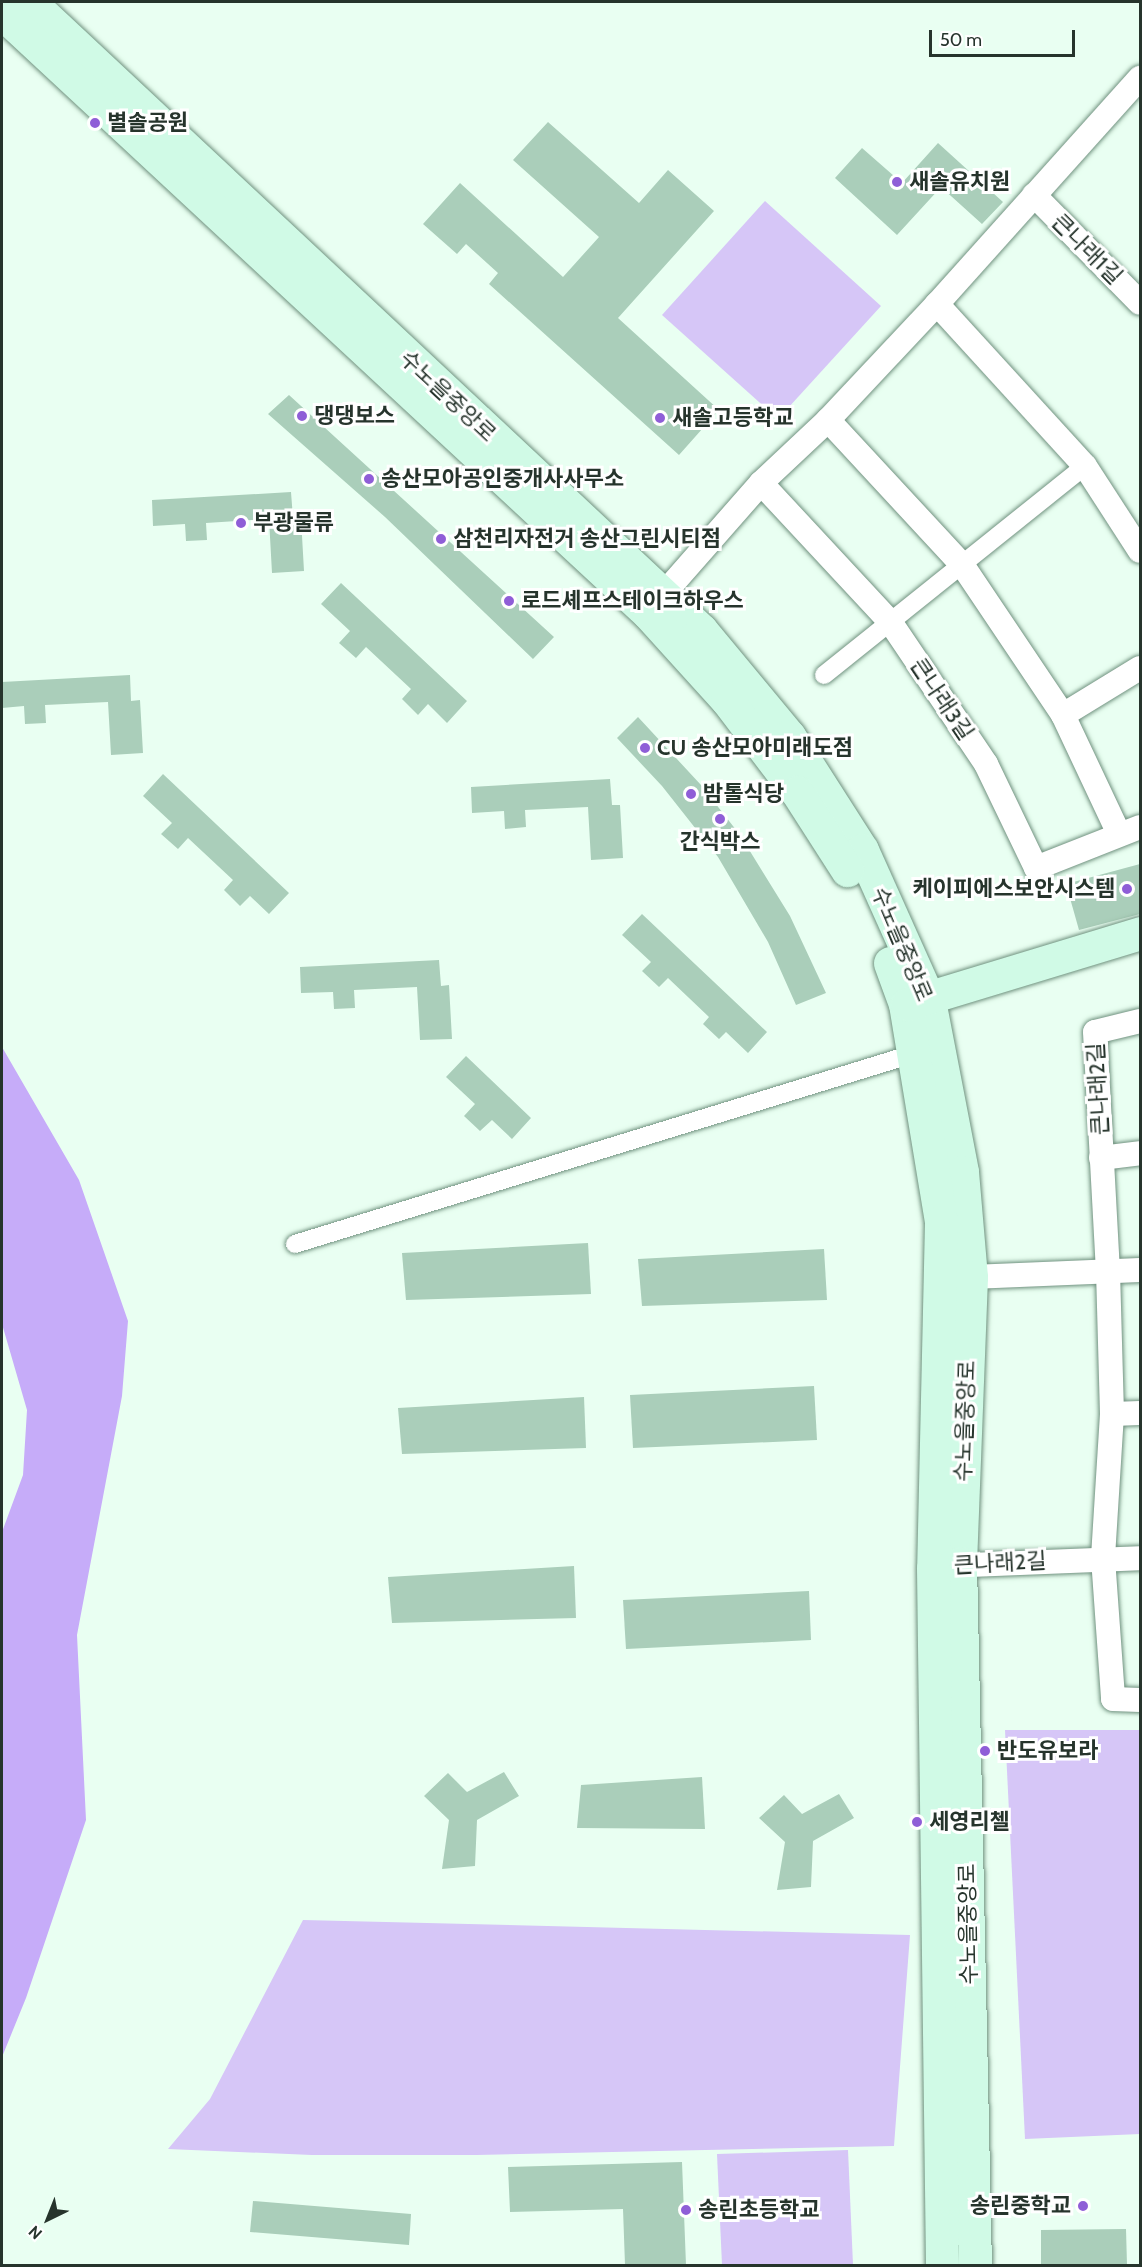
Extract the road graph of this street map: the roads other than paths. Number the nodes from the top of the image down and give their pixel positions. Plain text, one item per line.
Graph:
1 (30, 2) edge
2 (2, 13) edge
3 (1140, 81) edge
4 (1034, 195) junction
5 (1140, 303) edge
6 (937, 304) junction
7 (828, 420) junction
8 (1085, 466) junction
9 (761, 483) junction
10 (1140, 550) edge
11 (963, 566) junction
12 (655, 604) junction
13 (891, 623) junction
14 (1140, 668) edge
15 (824, 675) dead end
16 (1063, 715) junction
17 (1130, 831) edge
18 (1140, 933) edge
19 (917, 1002) junction
20 (1140, 1021) edge
21 (925, 1051) junction
22 (1140, 1153) edge
23 (1101, 1158) junction
24 (295, 1244) dead end
25 (1140, 1270) edge
26 (1108, 1271) junction
27 (971, 1277) junction
28 (1140, 1413) edge
29 (1112, 1414) junction
30 (1103, 1558) junction
31 (1140, 1558) edge
32 (946, 1566) junction
33 (1140, 1700) edge
34 (942, 2265) edge
35 (975, 2265) edge

1 - 12 main road, 수노을중앙로
2 - 12 main road, 수노을중앙로
3 - 4 street
4 - 5 street, 큰나래1길
4 - 6 street
6 - 7 street
6 - 8 street
7 - 9 street
7 - 11 street, 큰나래3길
8 - 10 street
8 - 11 street
9 - 12 street
9 - 13 street, 큰나래3길
11 - 13 street
11 - 16 street, 큰나래3길
12 - 19 main road, 수노을중앙로
13 - 15 street
13 - 17 street, 큰나래3길
14 - 16 street
16 - 17 street, 큰나래3길
18 - 19 main road
19 - 21 main road, 수노을중앙로
20 - 23 street, 큰나래2길
21 - 24 street
21 - 27 main road, 수노을중앙로
21 - 32 main road, 수노을중앙로
22 - 23 street, 큰나래2길
23 - 26 street, 큰나래2길
25 - 26 street
26 - 27 street
26 - 29 street, 큰나래2길
27 - 32 main road, 수노을중앙로
28 - 29 street
29 - 30 street, 큰나래2길
30 - 31 street, 큰나래2길
30 - 32 street, 큰나래2길
30 - 33 street, 큰나래2길
32 - 34 main road, 수노을중앙로
32 - 35 main road, 수노을중앙로

